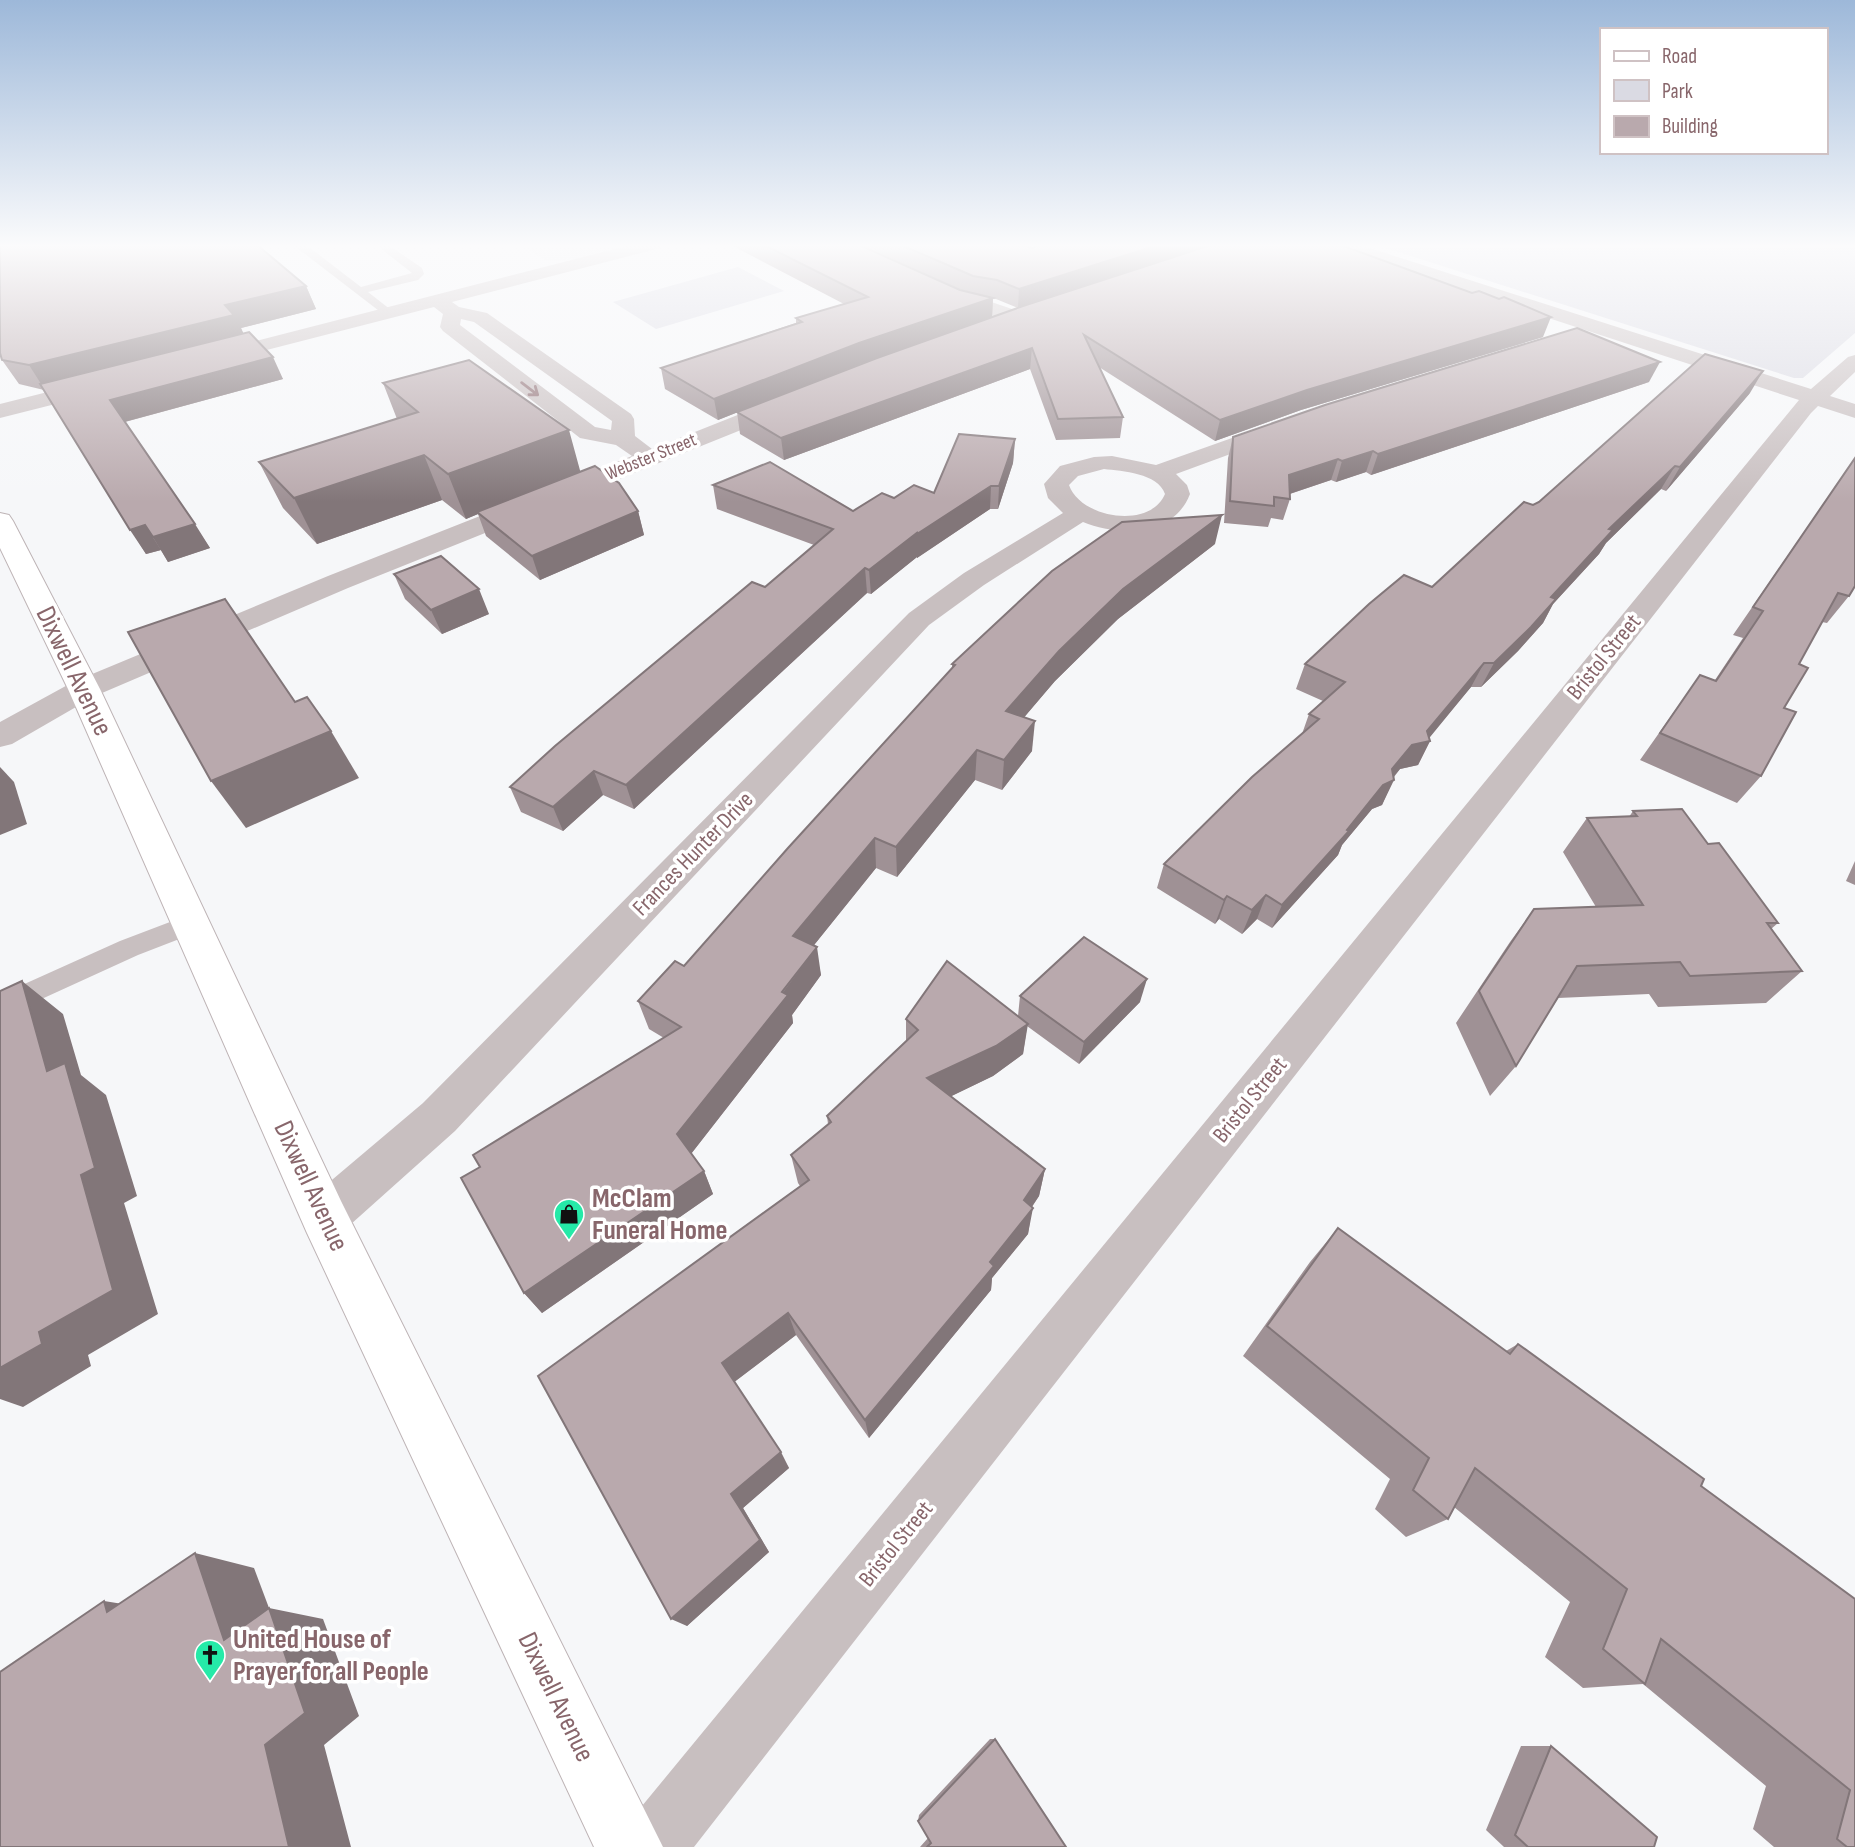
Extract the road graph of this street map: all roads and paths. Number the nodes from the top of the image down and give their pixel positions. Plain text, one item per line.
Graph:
1 (319, 330) edge
2 (454, 330) edge
3 (498, 330) edge
4 (1595, 330) edge
5 (1603, 330) edge
6 (1559, 341) edge
7 (1855, 361) edge
8 (188, 363) edge
9 (122, 380) edge
10 (816, 392) edge
11 (1812, 397) junction
12 (0, 411) edge
13 (1855, 411) edge
14 (1297, 422) edge
15 (623, 439) junction
16 (650, 458) junction
17 (1157, 472) junction
18 (1079, 514) junction
19 (0, 521) edge
20 (85, 689) junction
21 (0, 736) edge
22 (191, 924) junction
23 (0, 1007) edge
24 (324, 1217) junction
25 (629, 1847) edge
26 (652, 1847) edge

1 - 8 street
2 -> 15 street
3 - 15 street
4 - 6 street
5 - 11 street
7 - 11 street, Bristol Street
9 - 12 street
10 - 16 street, Webster Street
11 - 13 street
11 - 26 street, Bristol Street
14 - 17 street
15 - 16 street
16 - 20 street, Webster Street
17 - 18 street
17 - 18 street
18 - 24 street, Frances Hunter Drive
19 - 20 main road, Dixwell Avenue
20 - 21 street, Webster Street
20 - 22 main road, Dixwell Avenue
22 - 23 lane
22 - 24 main road, Dixwell Avenue
24 - 25 main road, Dixwell Avenue

